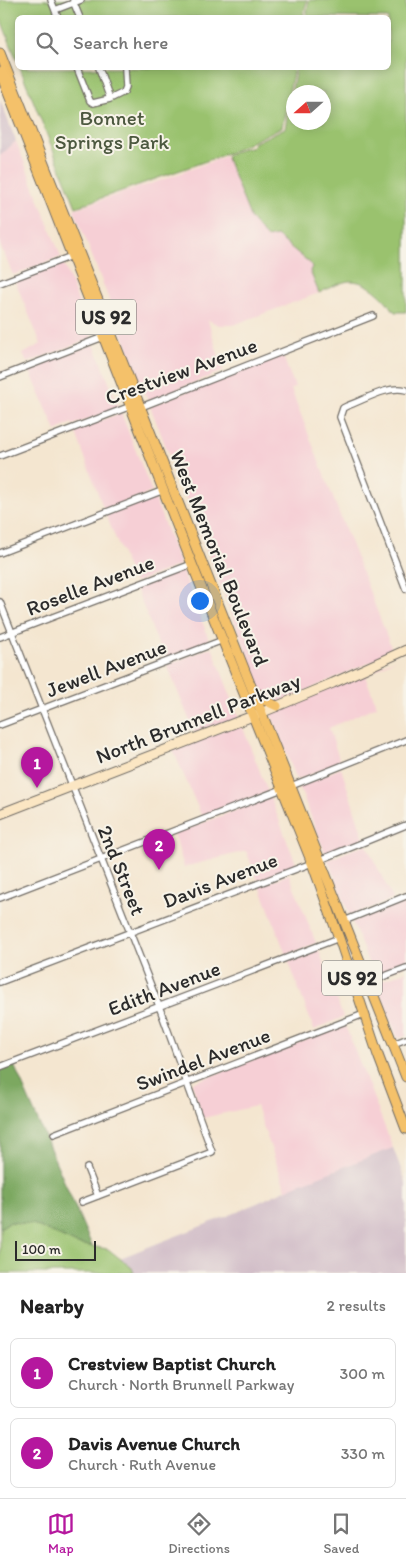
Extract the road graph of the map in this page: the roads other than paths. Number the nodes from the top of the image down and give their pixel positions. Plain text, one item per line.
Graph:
1 (51, 0) edge
2 (81, 0) edge
3 (74, 1) edge
4 (55, 10) junction
5 (57, 15) edge
6 (79, 15) edge
7 (0, 53) edge
8 (78, 70) edge
9 (100, 70) edge
10 (126, 70) edge
11 (0, 72) edge
12 (110, 99) junction
13 (76, 254) junction
14 (0, 283) edge
15 (373, 316) dead end
16 (107, 334) junction
17 (0, 377) edge
18 (406, 390) edge
19 (136, 406) junction
20 (0, 456) edge
21 (164, 490) junction
22 (184, 543) junction
23 (0, 553) edge
24 (202, 561) junction
25 (192, 564) junction
26 (404, 577) edge
27 (210, 582) junction
28 (406, 589) edge
29 (0, 602) edge
30 (12, 633) junction
31 (0, 637) edge
32 (223, 640) junction
33 (406, 650) edge
34 (254, 690) junction
35 (277, 706) junction
36 (42, 710) junction
37 (263, 712) junction
38 (253, 716) junction
39 (0, 726) edge
40 (406, 740) edge
41 (72, 786) junction
42 (291, 786) junction
43 (282, 789) junction
44 (0, 814) edge
45 (406, 825) edge
46 (100, 859) junction
47 (316, 862) junction
48 (406, 896) edge
49 (0, 898) edge
50 (344, 921) junction
51 (130, 932) junction
52 (339, 938) junction
53 (406, 968) edge
54 (0, 982) edge
55 (369, 982) junction
56 (159, 1006) junction
57 (364, 1014) junction
58 (406, 1039) edge
59 (393, 1044) junction
60 (0, 1067) edge
61 (406, 1077) edge
62 (187, 1082) junction
63 (403, 1111) edge
64 (406, 1129) edge
65 (54, 1134) dead end
66 (87, 1168) dead end
67 (98, 1196) junction
68 (82, 1202) dead end

1 - 4 street
2 - 3 street
3 - 4 street
3 - 6 street
4 - 5 street
7 - 13 main road, West Memorial Boulevard / US 92
8 - 12 street
9 - 12 street
10 - 12 street
11 - 13 main road, West Memorial Boulevard / US 92
13 - 14 street
13 - 16 main road, West Memorial Boulevard / US 92
15 - 19 street, Crestview Avenue
16 - 17 street
16 - 19 main road, West Memorial Boulevard / US 92
18 - 26 street
19 - 20 street, Crestview Avenue
19 - 21 main road, West Memorial Boulevard / US 92
19 - 24 main road, West Memorial Boulevard / US 92
21 - 22 main road, West Memorial Boulevard / US 92
21 - 23 street
22 - 24 main road
22 - 25 main road, West Memorial Boulevard / US 92
24 - 27 main road, West Memorial Boulevard / US 92
25 - 27 main road
25 - 30 street, Roselle Avenue
25 - 32 main road, West Memorial Boulevard / US 92
26 - 28 street
27 - 34 main road, West Memorial Boulevard / US 92
29 - 30 street, 2nd Street
30 - 31 street, Roselle Avenue
30 - 36 street, 2nd Street
32 - 36 street, Jewell Avenue
32 - 38 main road, West Memorial Boulevard / US 92
33 - 35 street, North Brunnell Parkway
34 - 35 main road
34 - 37 main road, West Memorial Boulevard / US 92
35 - 37 street, North Brunnell Parkway
36 - 39 street, Jewell Avenue
36 - 41 street, 2nd Street
37 - 38 street, North Brunnell Parkway
37 - 42 main road, West Memorial Boulevard / US 92
38 - 41 street, North Brunnell Parkway
38 - 43 main road, West Memorial Boulevard / US 92
40 - 42 street
41 - 44 street, North Brunnell Parkway
41 - 46 street, 2nd Street
42 - 47 main road, West Memorial Boulevard / US 92
43 - 46 street
43 - 47 main road, West Memorial Boulevard / US 92
45 - 47 street, Davis Avenue
46 - 49 street
46 - 51 street, 2nd Street
47 - 50 main road, West Memorial Boulevard / US 92
47 - 51 street, Davis Avenue
47 - 52 main road, West Memorial Boulevard / US 92
48 - 50 street
50 - 55 main road, West Memorial Boulevard / US 92
51 - 54 street, Davis Avenue
51 - 56 street, 2nd Street
52 - 56 street, Edith Avenue
52 - 57 main road, US 92
53 - 55 street
55 - 59 main road, West Memorial Boulevard / US 92
56 - 60 street, Edith Avenue
56 - 62 street, 2nd Street
57 - 62 street, Swindel Avenue
57 - 63 main road, US 92
58 - 59 street
59 - 61 main road, West Memorial Boulevard / US 92
62 - 65 street, Swindel Avenue
62 - 67 street, 2nd Street
63 - 64 main road, US 92
66 - 67 street
67 - 68 street

